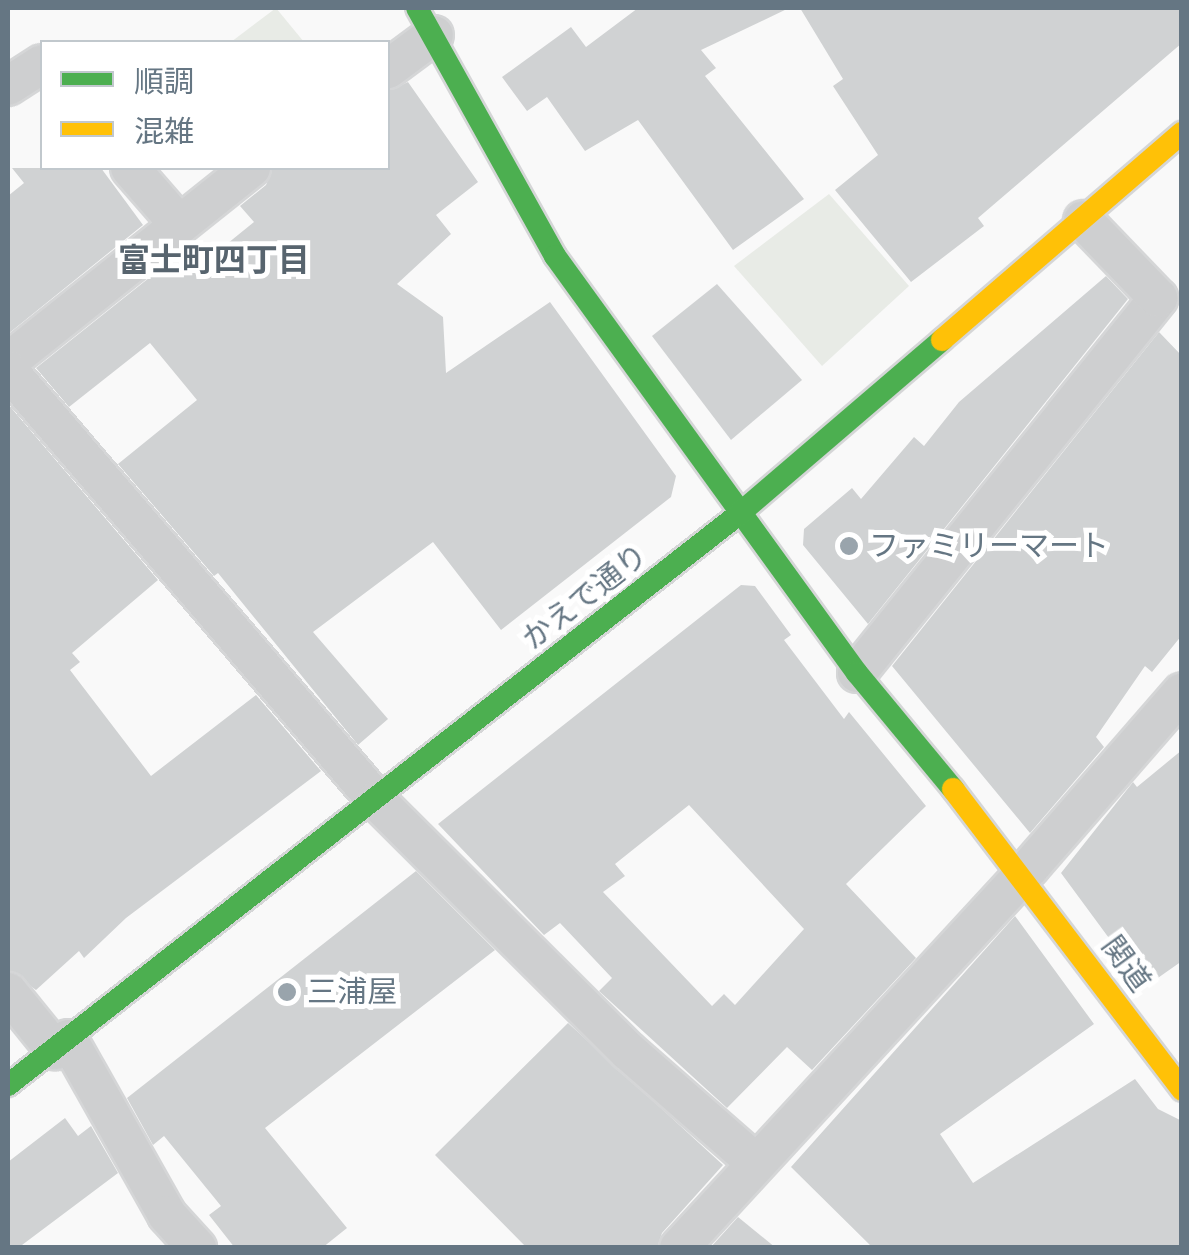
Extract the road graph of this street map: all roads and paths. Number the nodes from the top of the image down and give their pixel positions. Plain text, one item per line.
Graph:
1 (426, 21) edge
2 (40, 65) edge
3 (390, 66) edge
4 (8, 86) edge
5 (1182, 134) edge
6 (132, 170) edge
7 (248, 170) edge
8 (1083, 220) junction
9 (176, 222) junction
10 (8, 362) edge
11 (8, 370) edge
12 (739, 514) junction
13 (858, 674) junction
14 (1179, 699) edge
15 (376, 800) junction
16 (1022, 874) junction
17 (8, 992) edge
18 (61, 1044) junction
19 (8, 1086) edge
20 (1182, 1090) edge
21 (756, 1163) junction
22 (197, 1248) edge
23 (679, 1248) edge

1 - 3 street
1 - 12 street, 関道
2 - 4 street
5 - 8 street, かえで通り
6 - 9 street
7 - 9 street
8 - 12 street, かえで通り
8 - 13 street
9 - 10 street
11 - 15 street
12 - 13 street, 関道
12 - 15 street, かえで通り
13 - 16 street, 関道
14 - 16 street
15 - 18 street, かえで通り
15 - 21 street
16 - 20 street, 関道
16 - 21 street
17 - 18 street
18 - 19 street, かえで通り
18 - 22 street
21 - 23 street

